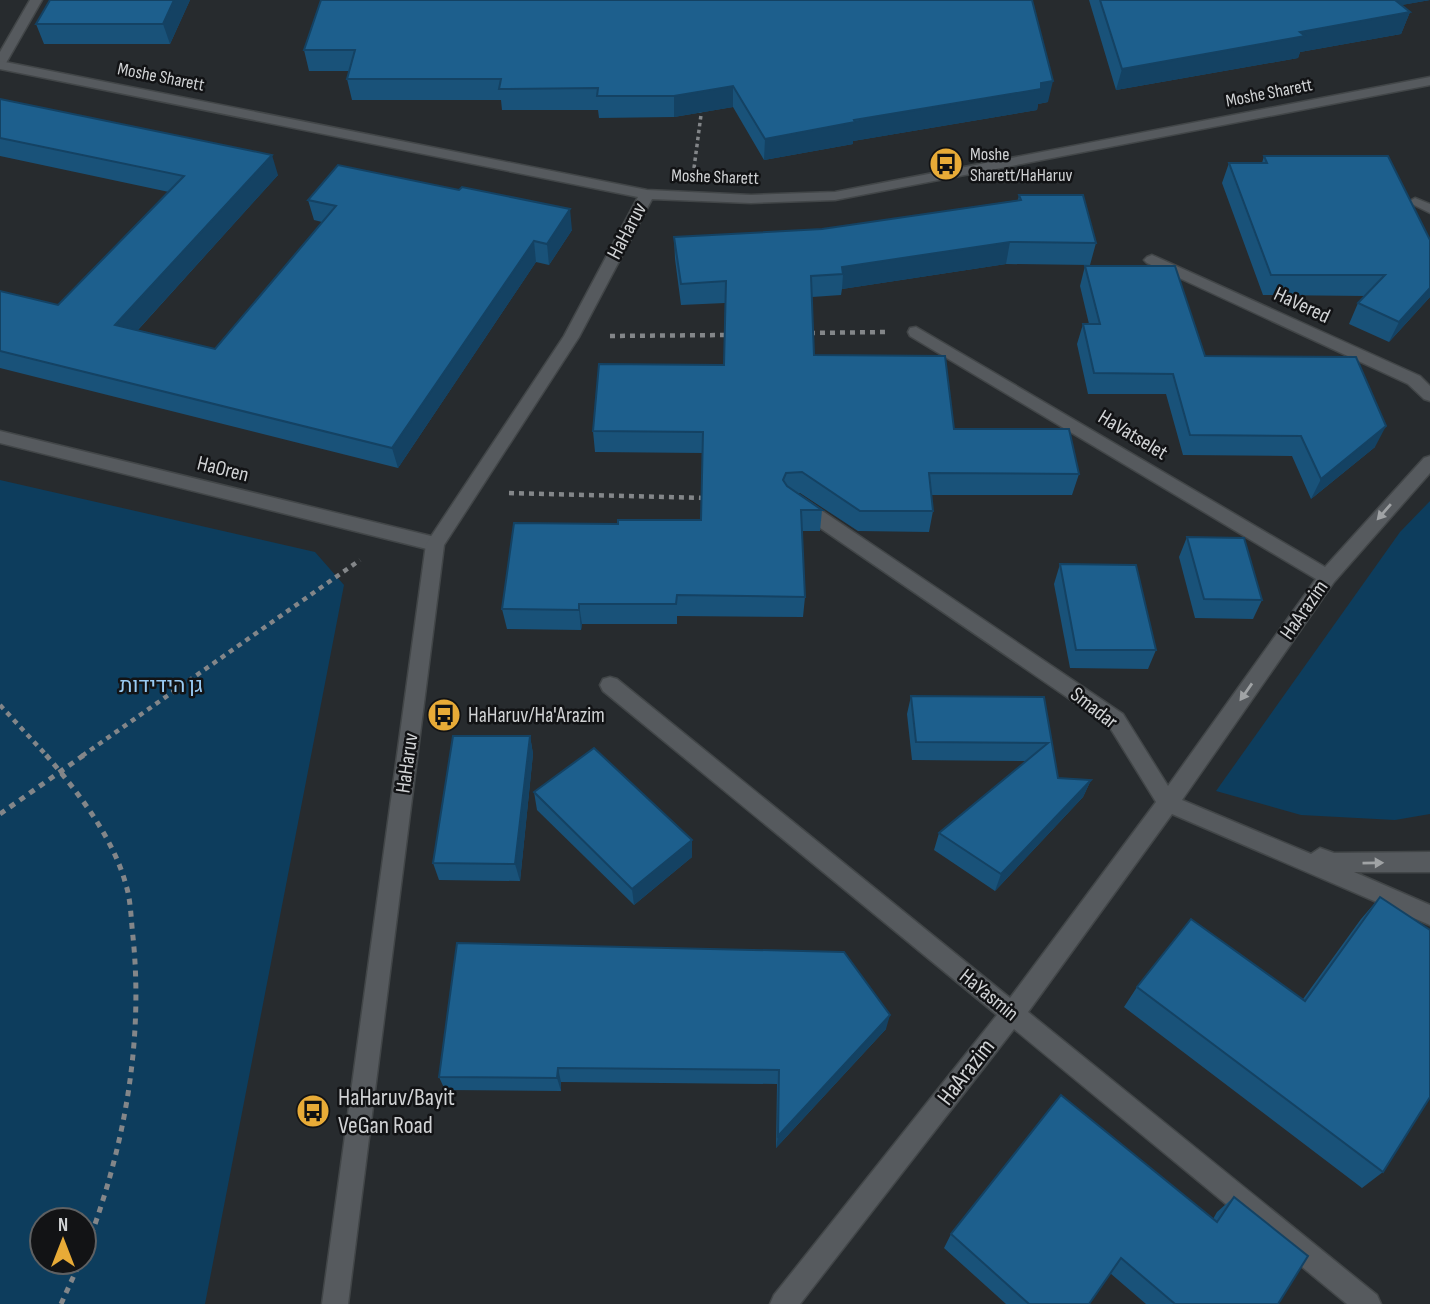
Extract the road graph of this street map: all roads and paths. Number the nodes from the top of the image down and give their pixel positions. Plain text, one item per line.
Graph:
1 (36, 0) edge
2 (0, 64) edge
3 (1430, 81) edge
4 (697, 102) edge
5 (647, 194) junction
6 (690, 196) junction
7 (1415, 202) dead end
8 (1430, 209) edge
9 (1152, 260) dead end
10 (916, 332) joint
11 (737, 334) edge
12 (806, 334) edge
13 (571, 337) junction
14 (1430, 395) edge
15 (0, 436) edge
16 (1430, 462) edge
17 (469, 492) junction
18 (712, 498) edge
19 (793, 500) edge
20 (396, 535) junction
21 (435, 544) junction
22 (1327, 577) junction
23 (610, 685) dead end
24 (0, 705) edge
25 (59, 771) junction
26 (1168, 803) junction
27 (0, 814) edge
28 (1430, 862) edge
29 (1430, 915) edge
30 (1012, 1014) junction
31 (98, 1221) edge
32 (74, 1276) edge
33 (61, 1304) edge
34 (335, 1304) edge
35 (783, 1304) edge
36 (1368, 1304) edge

1 - 2 street
2 - 5 street, Moshe Sharett
3 - 6 street, Moshe Sharett
4 - 6 path
5 - 6 street, Moshe Sharett
5 - 13 street, HaHaruv
7 - 8 street
9 - 14 street, HaVered
10 - 12 path
10 - 22 street, HaVatselet
11 - 13 path
13 - 17 street, HaHaruv
15 - 20 street, HaOren
16 -> 22 street, HaArazim
17 - 18 path
17 - 21 street, HaHaruv
19 - 26 street, Smadar
20 - 21 street, HaOren
20 - 25 path
21 - 34 street, HaHaruv
22 -> 26 street, HaArazim
23 - 30 street, HaYasmin
24 - 25 path
25 - 27 path
25 - 31 path
26 -> 28 street
26 - 29 street
26 - 30 street, HaArazim
30 - 35 street, HaArazim
30 - 36 street, HaYasmin
32 - 33 path

